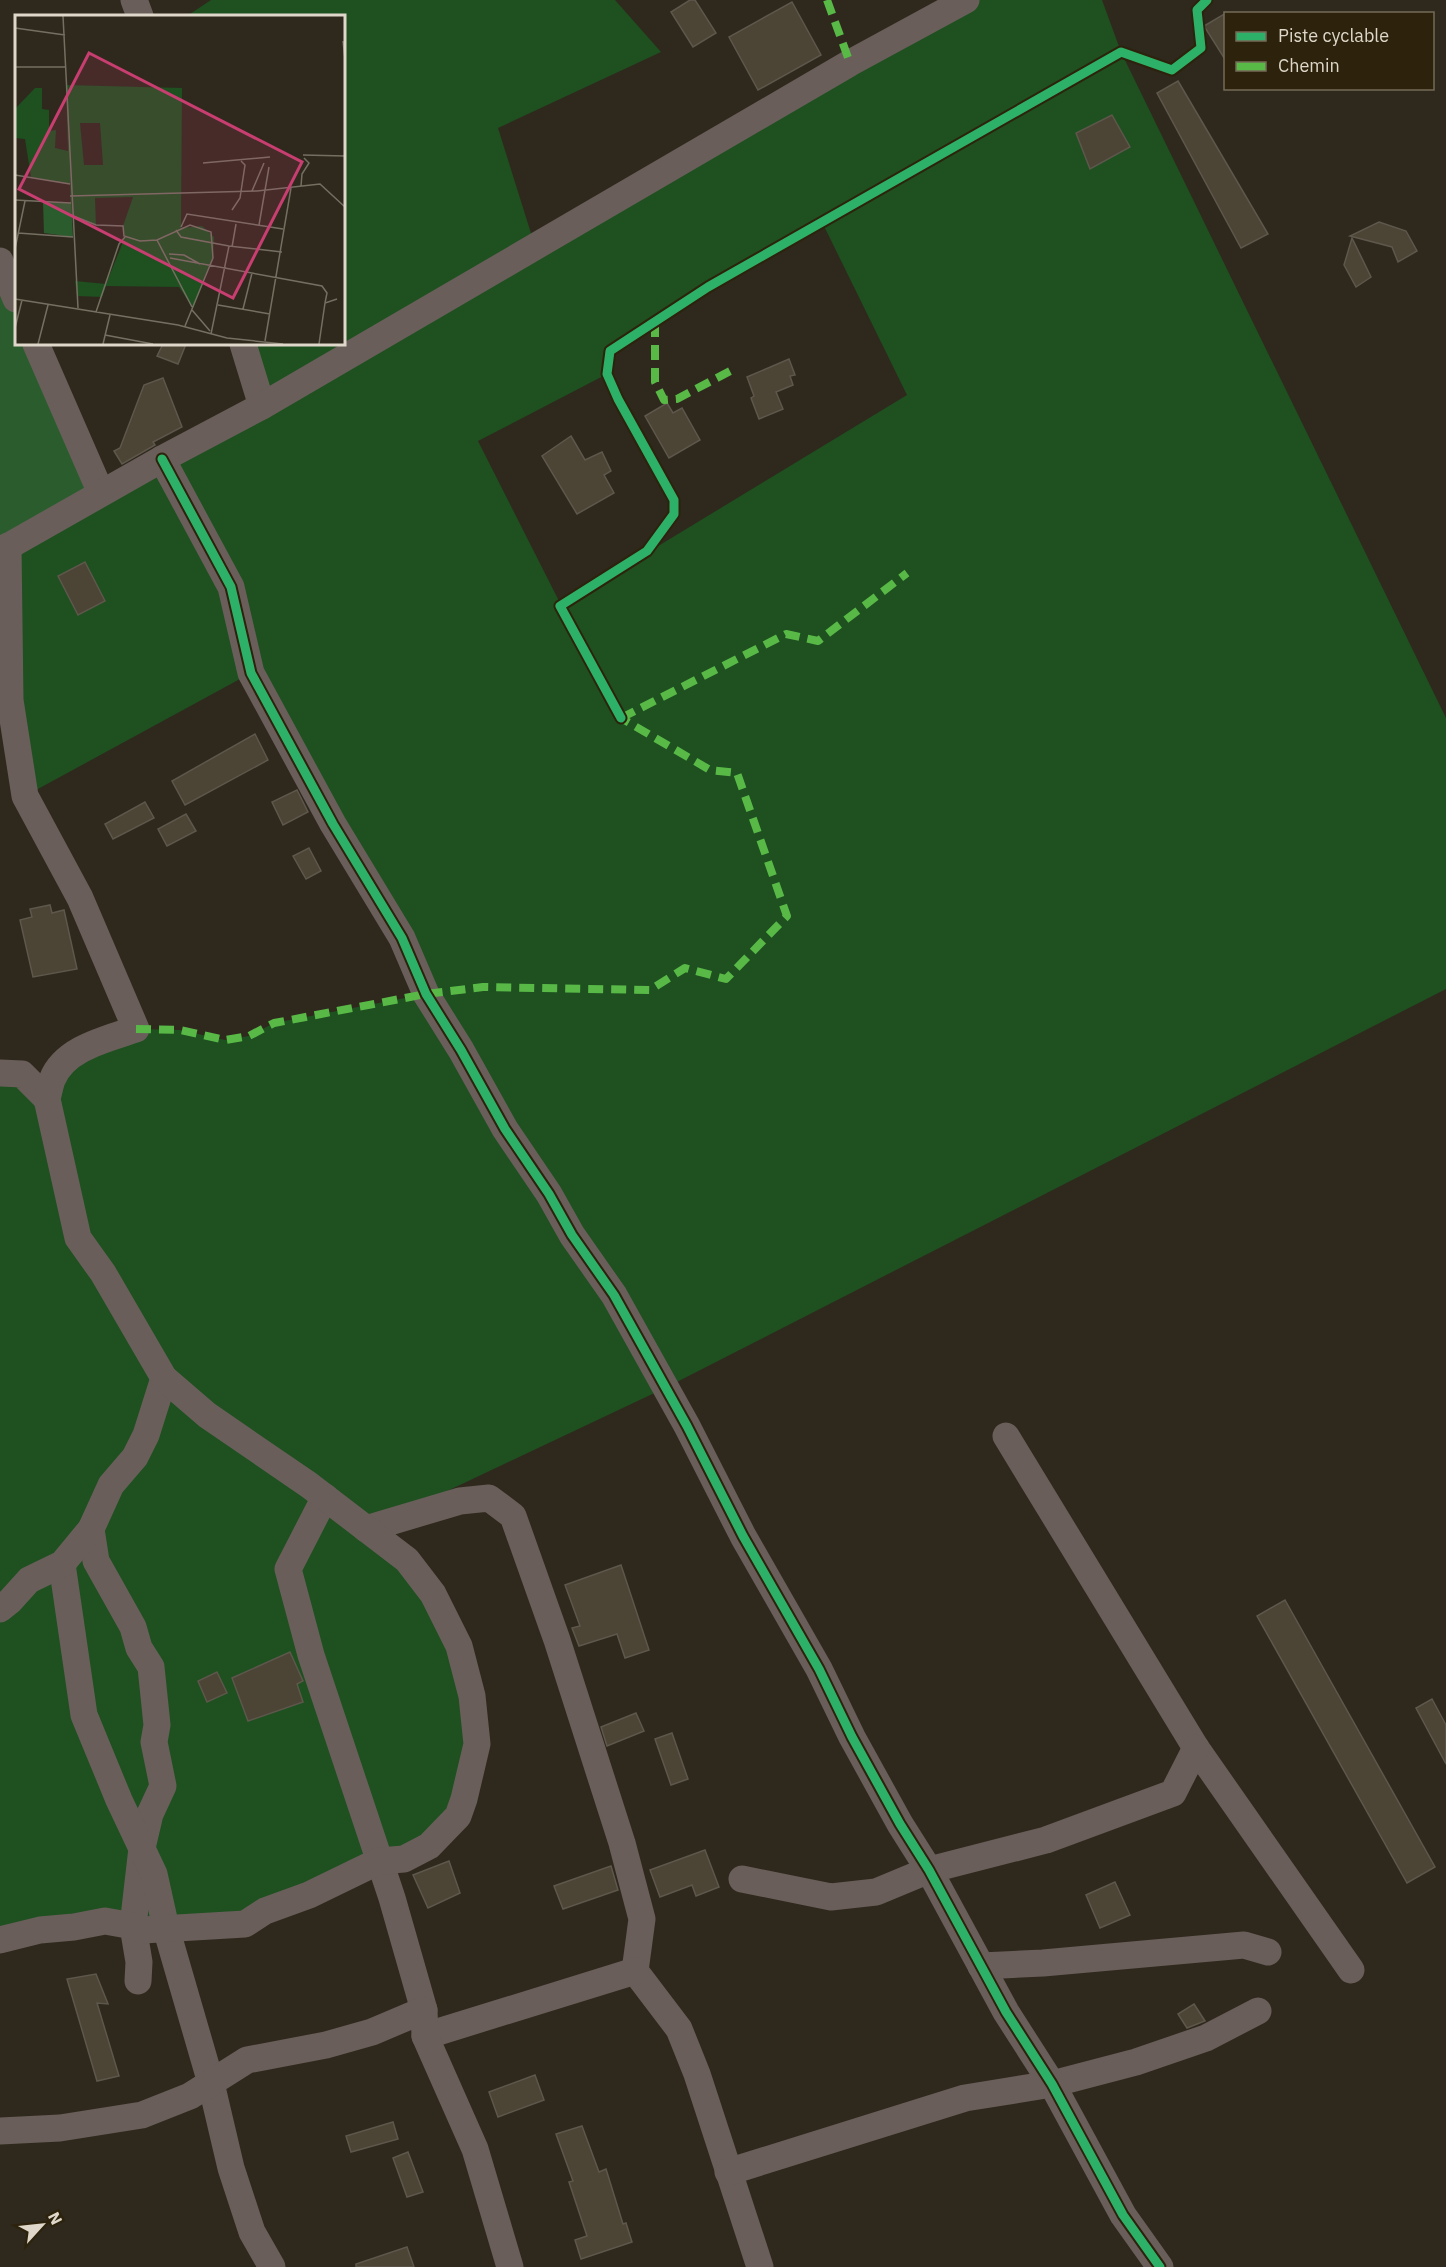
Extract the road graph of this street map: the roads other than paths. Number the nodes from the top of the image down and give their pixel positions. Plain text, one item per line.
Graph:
1 (134, 0) edge
2 (966, 0) edge
3 (140, 15) edge
4 (0, 261) edge
5 (15, 297) edge
6 (36, 345) edge
7 (243, 345) edge
8 (262, 406) junction
9 (162, 459) junction
10 (101, 493) junction
11 (4, 549) edge
12 (0, 1073) edge
13 (47, 1098) junction
14 (164, 1378) junction
15 (1006, 1436) dead end
16 (325, 1497) junction
17 (91, 1529) junction
18 (366, 1529) junction
19 (62, 1564) junction
20 (0, 1609) edge
21 (1196, 1748) junction
22 (142, 1848) junction
23 (379, 1861) junction
24 (929, 1870) junction
25 (742, 1879) dead end
26 (133, 1926) junction
27 (166, 1928) junction
28 (0, 1940) edge
29 (1268, 1952) dead end
30 (981, 1966) junction
31 (1351, 1970) dead end
32 (635, 1971) junction
33 (138, 1981) dead end
34 (1258, 2011) dead end
35 (424, 2023) junction
36 (211, 2083) junction
37 (1052, 2084) junction
38 (0, 2132) edge
39 (728, 2172) junction
40 (272, 2267) edge
41 (510, 2267) edge
42 (760, 2267) edge
43 (1161, 2267) edge

1 - 3 street
2 - 8 street
4 - 5 street
6 - 10 street
7 - 8 street
8 - 9 street
9 - 10 street
9 - 24 street
10 - 11 street
11 - 13 street
12 - 13 street
13 - 14 street
14 - 16 street
14 - 17 street
15 - 21 street
16 - 18 street
16 - 23 street
17 - 19 street
17 - 22 street
18 - 23 street
18 - 32 street
19 - 20 street
19 - 22 street
21 - 24 street
21 - 31 street
22 - 26 street
22 - 27 street
23 - 27 street
23 - 35 street
24 - 25 street
24 - 30 street
26 - 27 street
26 - 28 street
26 - 33 street
27 - 36 street
29 - 30 street
30 - 37 street
32 - 35 street
32 - 39 street
34 - 37 street
35 - 36 street
35 - 41 street
36 - 38 street
36 - 40 street
37 - 39 street
37 - 43 street
39 - 42 street

